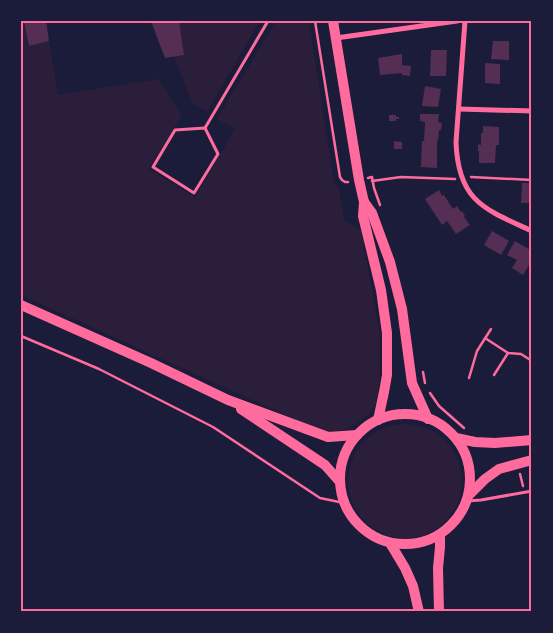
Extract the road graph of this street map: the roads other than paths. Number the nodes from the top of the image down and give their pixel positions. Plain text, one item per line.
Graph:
1 (268, 21) edge
2 (333, 21) edge
3 (457, 21) edge
4 (466, 21) edge
5 (336, 38) junction
6 (459, 108) junction
7 (532, 111) edge
8 (205, 128) junction
9 (364, 202) junction
10 (532, 231) edge
11 (21, 305) edge
12 (228, 400) junction
13 (428, 419) junction
14 (378, 420) junction
15 (357, 435) junction
16 (456, 438) junction
17 (532, 440) edge
18 (532, 460) edge
19 (340, 482) junction
20 (532, 491) edge
21 (468, 498) junction
22 (440, 535) junction
23 (390, 543) junction
24 (419, 612) edge
25 (439, 612) edge

1 - 8 lane
2 - 5 main road
3 - 5 street
4 - 6 street
5 - 9 main road
6 - 7 street
6 - 10 street
8 - 8 lane
9 - 13 main road
9 - 14 main road
11 - 12 main road
12 - 15 main road
12 - 19 main road
13 - 14 main road
13 - 16 main road
14 - 15 main road
15 - 19 main road
16 - 17 main road
16 - 21 main road
18 - 21 main road
19 - 23 main road
20 - 21 lane
21 - 22 main road
22 - 23 main road
22 - 25 main road
23 - 24 main road

